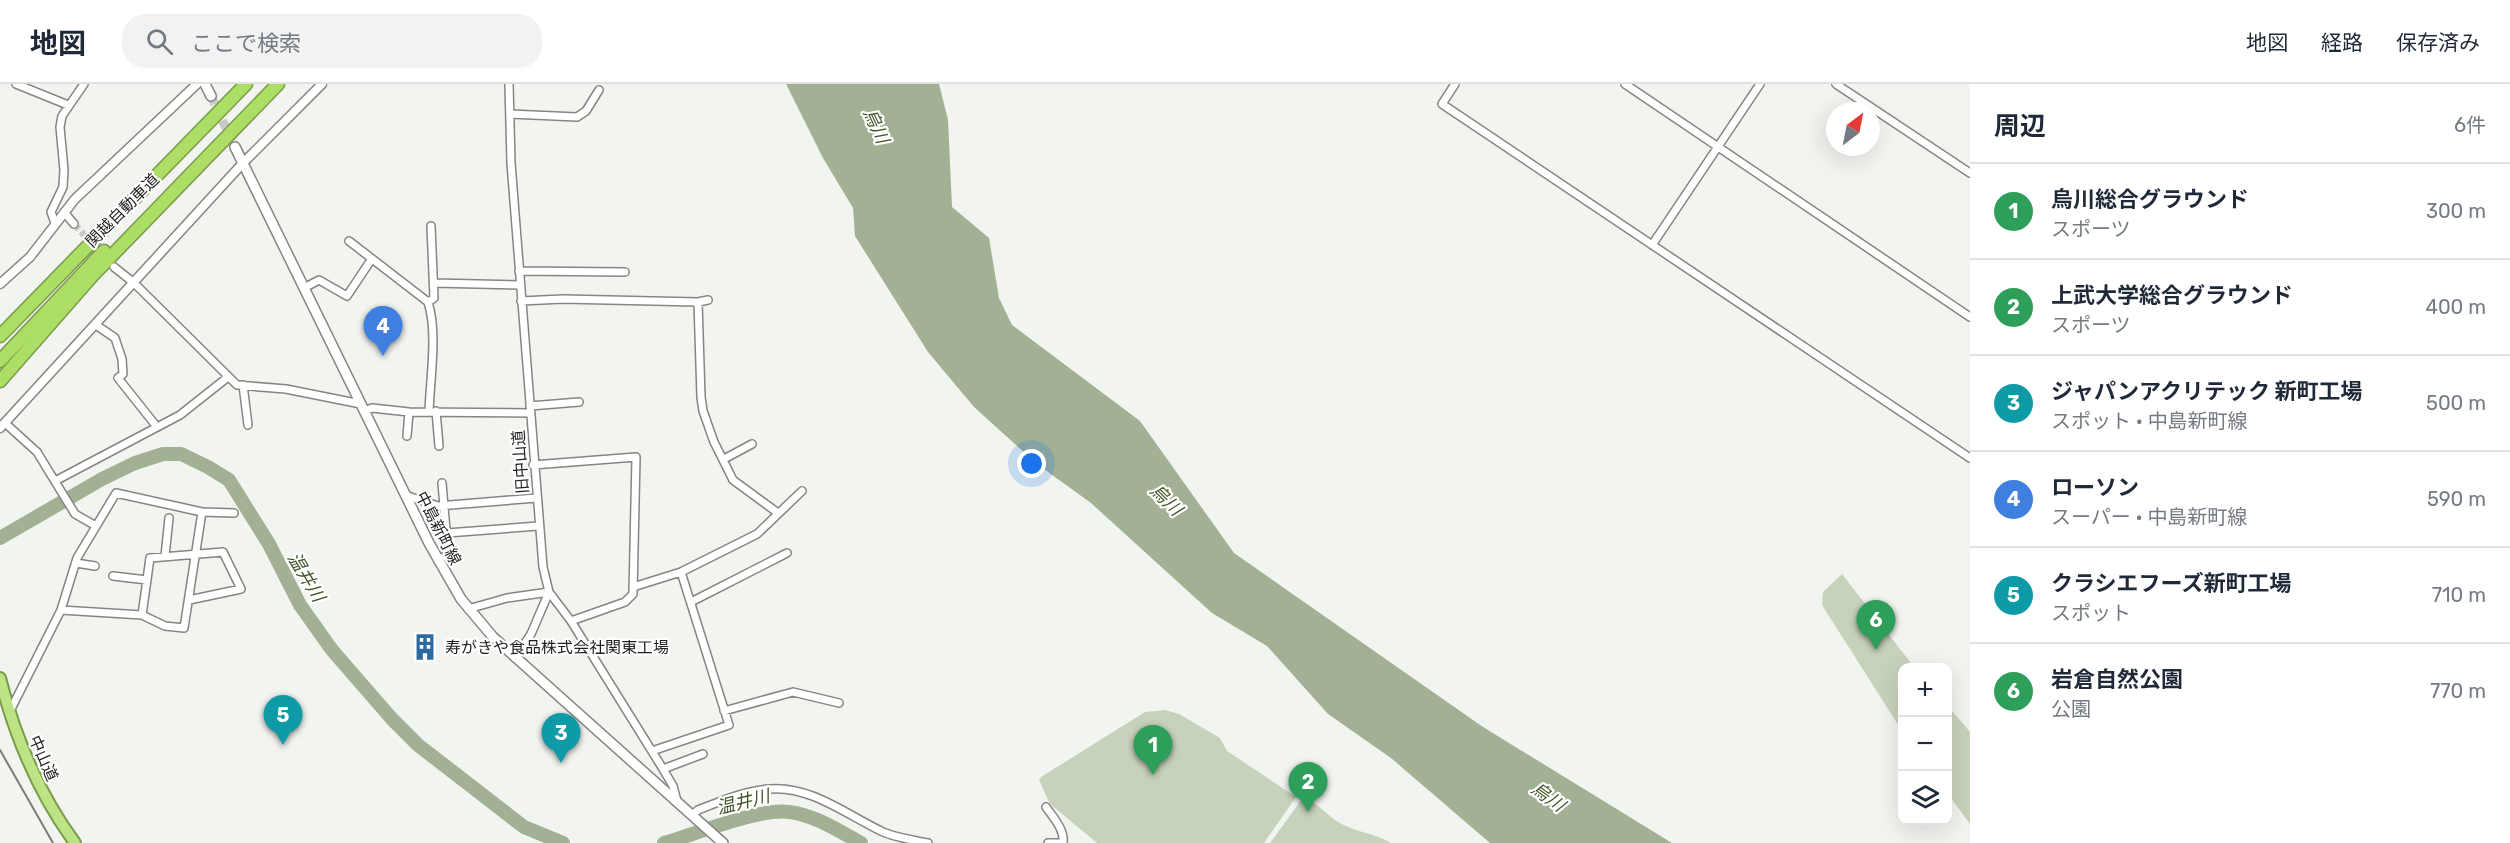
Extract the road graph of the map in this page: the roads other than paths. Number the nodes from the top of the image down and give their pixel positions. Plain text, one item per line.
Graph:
1 (16, 84) edge
2 (84, 84) edge
3 (197, 84) edge
4 (205, 84) edge
5 (246, 84) edge
6 (270, 84) edge
7 (278, 84) edge
8 (322, 84) edge
9 (509, 84) edge
10 (1455, 84) edge
11 (1625, 84) edge
12 (1760, 84) edge
13 (1836, 84) edge
14 (599, 90) dead end
15 (211, 96) tunnel mouth
16 (68, 105) junction
17 (510, 114) junction
18 (1718, 146) junction
19 (235, 147) tunnel mouth
20 (243, 163) junction
21 (1970, 173) edge
22 (64, 212) junction
23 (55, 223) junction
24 (74, 224) tunnel mouth
25 (430, 226) dead end
26 (348, 241) dead end
27 (1652, 245) junction
28 (371, 260) junction
29 (114, 267) dead end
30 (519, 271) junction
31 (625, 272) dead end
32 (134, 283) junction
33 (434, 283) junction
34 (0, 284) edge
35 (520, 285) junction
36 (304, 288) junction
37 (708, 300) dead end
38 (521, 301) junction
39 (429, 302) junction
40 (698, 302) junction
41 (1970, 317) edge
42 (96, 325) junction
43 (0, 336) edge
44 (0, 361) edge
45 (228, 377) junction
46 (0, 381) edge
47 (243, 385) junction
48 (579, 402) dead end
49 (362, 408) junction
50 (530, 410) junction
51 (409, 412) junction
52 (432, 412) junction
53 (3, 425) edge
54 (248, 425) dead end
55 (157, 427) junction
56 (407, 436) dead end
57 (752, 444) dead end
58 (439, 446) dead end
59 (1970, 458) edge
60 (724, 459) junction
61 (533, 465) junction
62 (56, 482) junction
63 (442, 483) dead end
64 (802, 491) dead end
65 (405, 495) junction
66 (536, 498) junction
67 (444, 506) junction
68 (202, 512) junction
69 (234, 513) dead end
70 (778, 513) junction
71 (169, 518) dead end
72 (96, 526) junction
73 (538, 526) junction
74 (447, 533) junction
75 (787, 553) dead end
76 (196, 554) junction
77 (165, 556) junction
78 (438, 561) junction
79 (76, 563) junction
80 (95, 566) dead end
81 (681, 572) junction
82 (113, 576) dead end
83 (147, 580) junction
84 (633, 587) junction
85 (549, 592) junction
86 (189, 600) junction
87 (691, 602) junction
88 (468, 609) junction
89 (61, 610) junction
90 (142, 615) junction
91 (571, 621) junction
92 (515, 658) junction
93 (0, 678) edge
94 (839, 703) dead end
95 (724, 711) junction
96 (10, 713) junction
97 (652, 751) junction
98 (703, 754) dead end
99 (663, 769) junction
100 (677, 801) junction
101 (1047, 807) dead end
102 (694, 817) junction
103 (75, 843) edge
104 (723, 843) edge
105 (928, 843) edge
106 (1048, 843) edge

1 - 16 street
2 - 16 street
3 - 22 street
4 - 15 main road
5 - 43 highway, 関越自動車道
6 - 44 highway, 関越自動車道
7 - 46 highway
8 - 20 street
9 - 17 street, 旧中山道
10 - 27 street
11 - 18 street
12 - 18 street
13 - 21 street
14 - 17 street
16 - 23 street
17 - 30 street, 旧中山道
18 - 27 street
18 - 41 street
19 - 20 main road, 中島新町線
20 - 32 street
20 - 36 main road, 中島新町線
22 - 23 street
22 - 24 street
23 - 34 street
25 - 33 street
26 - 28 street
27 - 59 street
28 - 36 street
28 - 39 street
29 - 32 street
30 - 31 street
30 - 35 street, 旧中山道
32 - 42 street
32 - 45 street
33 - 35 street
33 - 39 street
35 - 38 street, 旧中山道
36 - 49 main road, 中島新町線
37 - 40 street
38 - 40 street
38 - 50 street, 旧中山道
39 - 52 street
40 - 60 street
42 - 53 street
42 - 55 street
45 - 47 street
45 - 55 street
47 - 49 street
47 - 54 street
48 - 50 street
49 - 51 street
49 - 65 main road, 中島新町線
50 - 52 street
50 - 61 street, 旧中山道
51 - 52 street
51 - 56 street
52 - 58 street
53 - 62 street
55 - 62 street
57 - 60 street
60 - 70 street
61 - 66 street, 旧中山道
61 - 84 street
62 - 72 street
63 - 67 street
64 - 70 street
65 - 67 street
65 - 78 main road, 中島新町線
66 - 67 street
66 - 73 street, 旧中山道
67 - 74 street
68 - 69 street
68 - 72 street
68 - 76 street
70 - 81 street
71 - 77 street
72 - 79 street
73 - 74 street
73 - 85 street, 旧中山道
74 - 78 street
75 - 87 street
76 - 77 street
76 - 86 street
76 - 86 street
77 - 83 street
78 - 88 main road, 中島新町線
79 - 80 street
79 - 89 street
81 - 84 street
81 - 87 street
82 - 83 street
83 - 90 street
84 - 91 street
85 - 88 street
85 - 91 street, 旧中山道
85 - 92 street
86 - 90 street
87 - 95 street
88 - 92 main road, 中島新町線
89 - 90 street
89 - 96 street
91 - 97 street, 旧中山道
92 - 100 main road, 中島新町線
93 - 96 highway, 中山道
94 - 95 street
95 - 97 street
96 - 103 highway, 中山道
97 - 99 street, 旧中山道
98 - 99 street
99 - 100 street, 旧中山道
100 - 102 main road, 中島新町線
101 - 106 street
102 - 104 main road, 中島新町線
102 - 105 street

